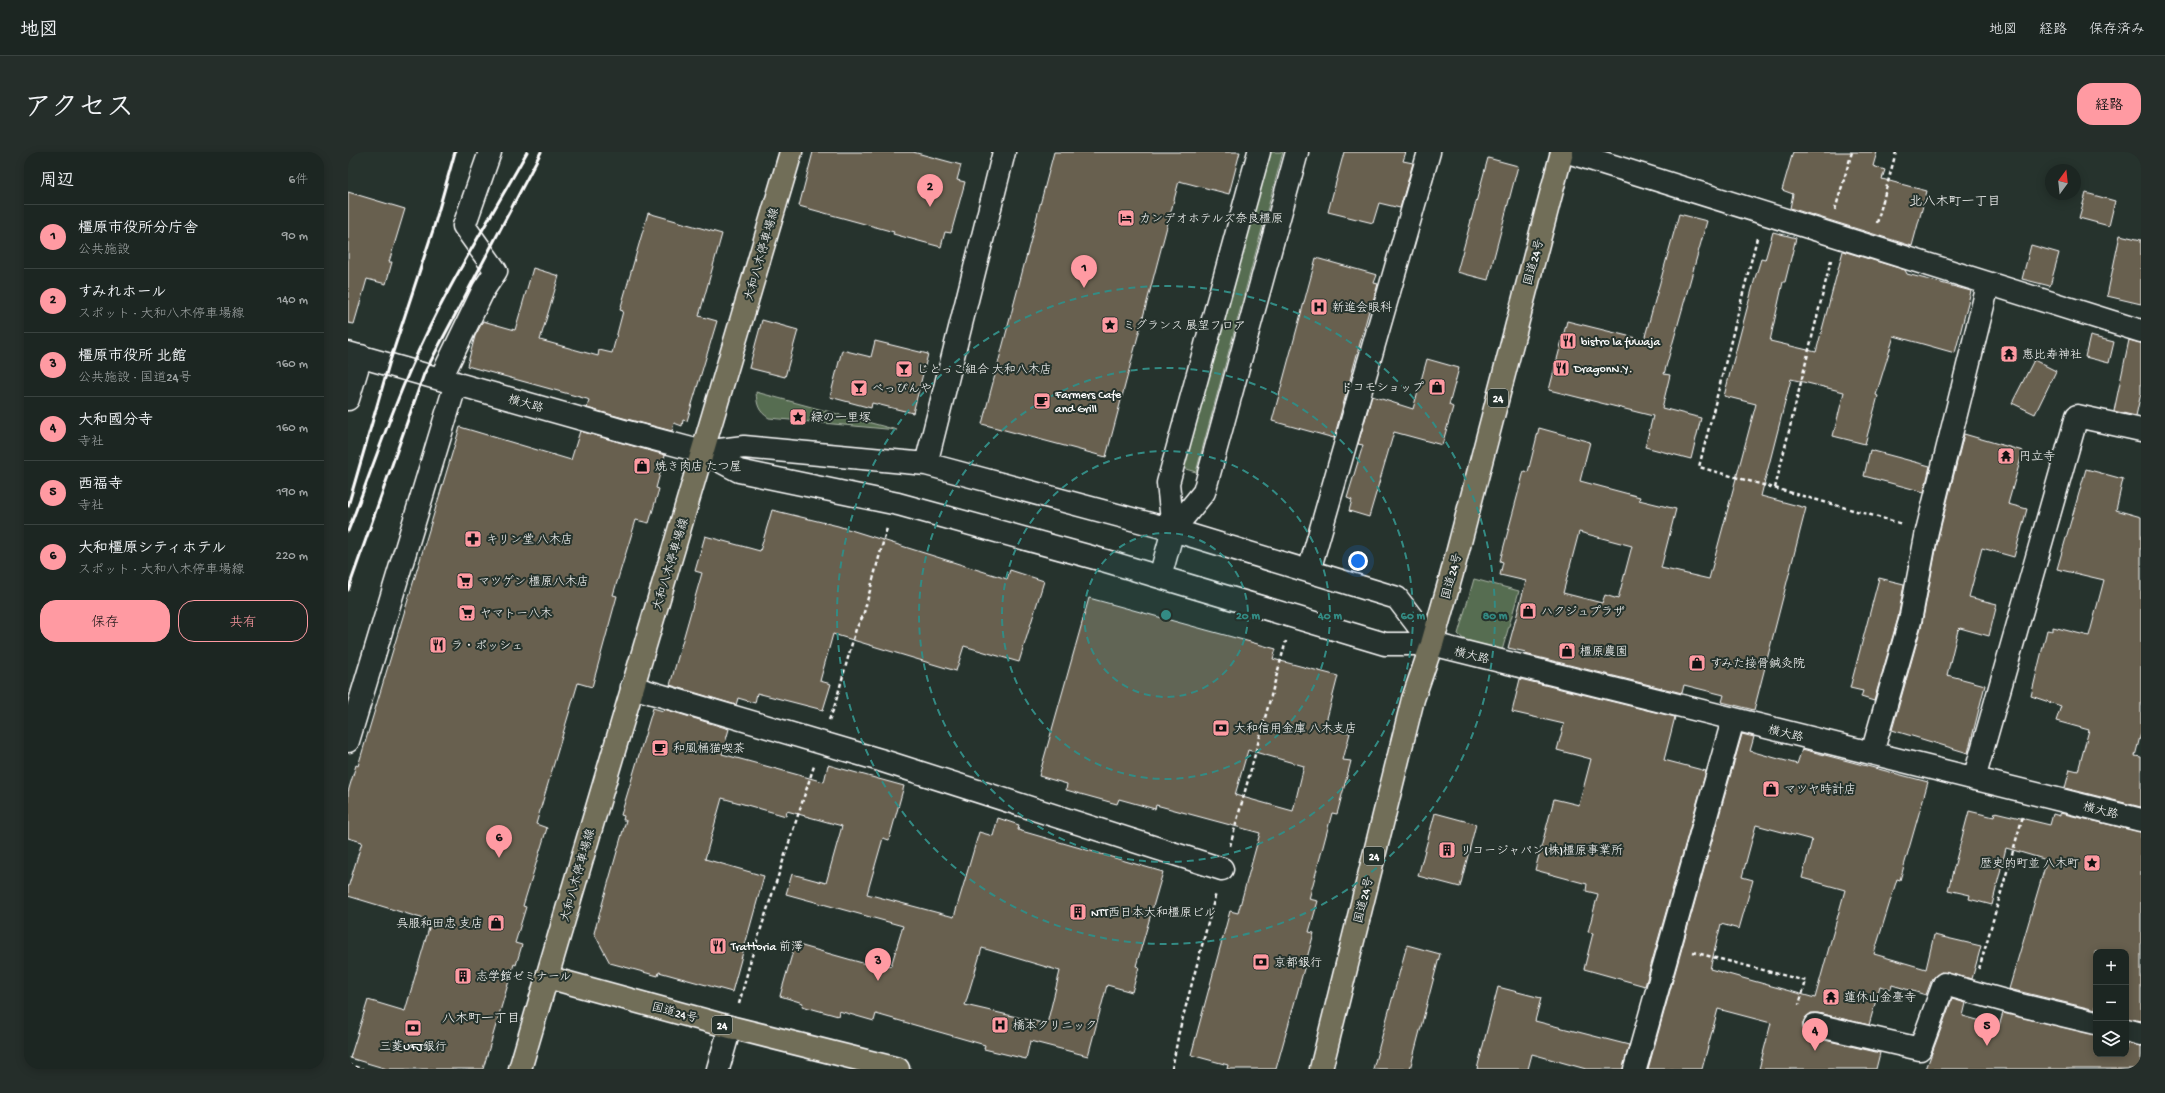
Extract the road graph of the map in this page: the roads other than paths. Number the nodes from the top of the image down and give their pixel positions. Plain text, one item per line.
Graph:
1 (490, 152) edge
2 (791, 152) edge
3 (1004, 152) edge
4 (1259, 152) edge
5 (1297, 152) edge
6 (1429, 152) edge
7 (1562, 152) edge
8 (1568, 152) edge
9 (1988, 285) junction
10 (2141, 331) edge
11 (354, 355) edge
12 (449, 381) junction
13 (348, 399) edge
14 (2141, 430) edge
15 (703, 452) junction
16 (926, 464) junction
17 (1174, 530) junction
18 (1310, 571) junction
19 (1160, 577) junction
20 (1432, 644) junction
21 (632, 687) junction
22 (1733, 720) junction
23 (348, 741) edge
24 (1872, 753) junction
25 (1974, 779) junction
26 (2141, 820) edge
27 (1222, 869) dead end
28 (547, 976) junction
29 (2093, 1022) edge
30 (1815, 1025) road end
31 (730, 1027) junction
32 (2129, 1031) edge
33 (2141, 1034) edge
34 (520, 1069) edge
35 (718, 1069) edge
36 (898, 1069) edge
37 (1321, 1069) edge
38 (1635, 1069) edge

1 - 12 street
2 - 15 main road, 大和八木停車場線
3 - 16 street
4 - 17 street
5 - 17 street
6 - 18 street
7 - 20 main road, 国道24号 / 24
8 - 9 street
9 - 10 street
9 - 24 street
11 - 12 street, 横大路
11 - 13 street
12 - 15 street, 横大路
12 - 23 street
14 - 25 street
15 - 16 street
15 - 19 street, 横大路
15 - 21 main road, 大和八木停車場線
16 - 17 street
17 - 18 street
17 - 19 street
18 - 20 street
19 - 20 street, 横大路
20 - 22 street, 横大路
20 - 37 main road, 国道24号 / 24
21 - 27 street
21 - 28 main road, 大和八木停車場線
22 - 24 street, 横大路
22 - 38 street
24 - 25 street, 横大路
25 - 26 street, 横大路
28 - 31 main road, 国道24号 / 24
28 - 34 main road
29 - 30 street
31 - 35 street
31 - 36 main road, 国道24号 / 24
32 - 33 street

